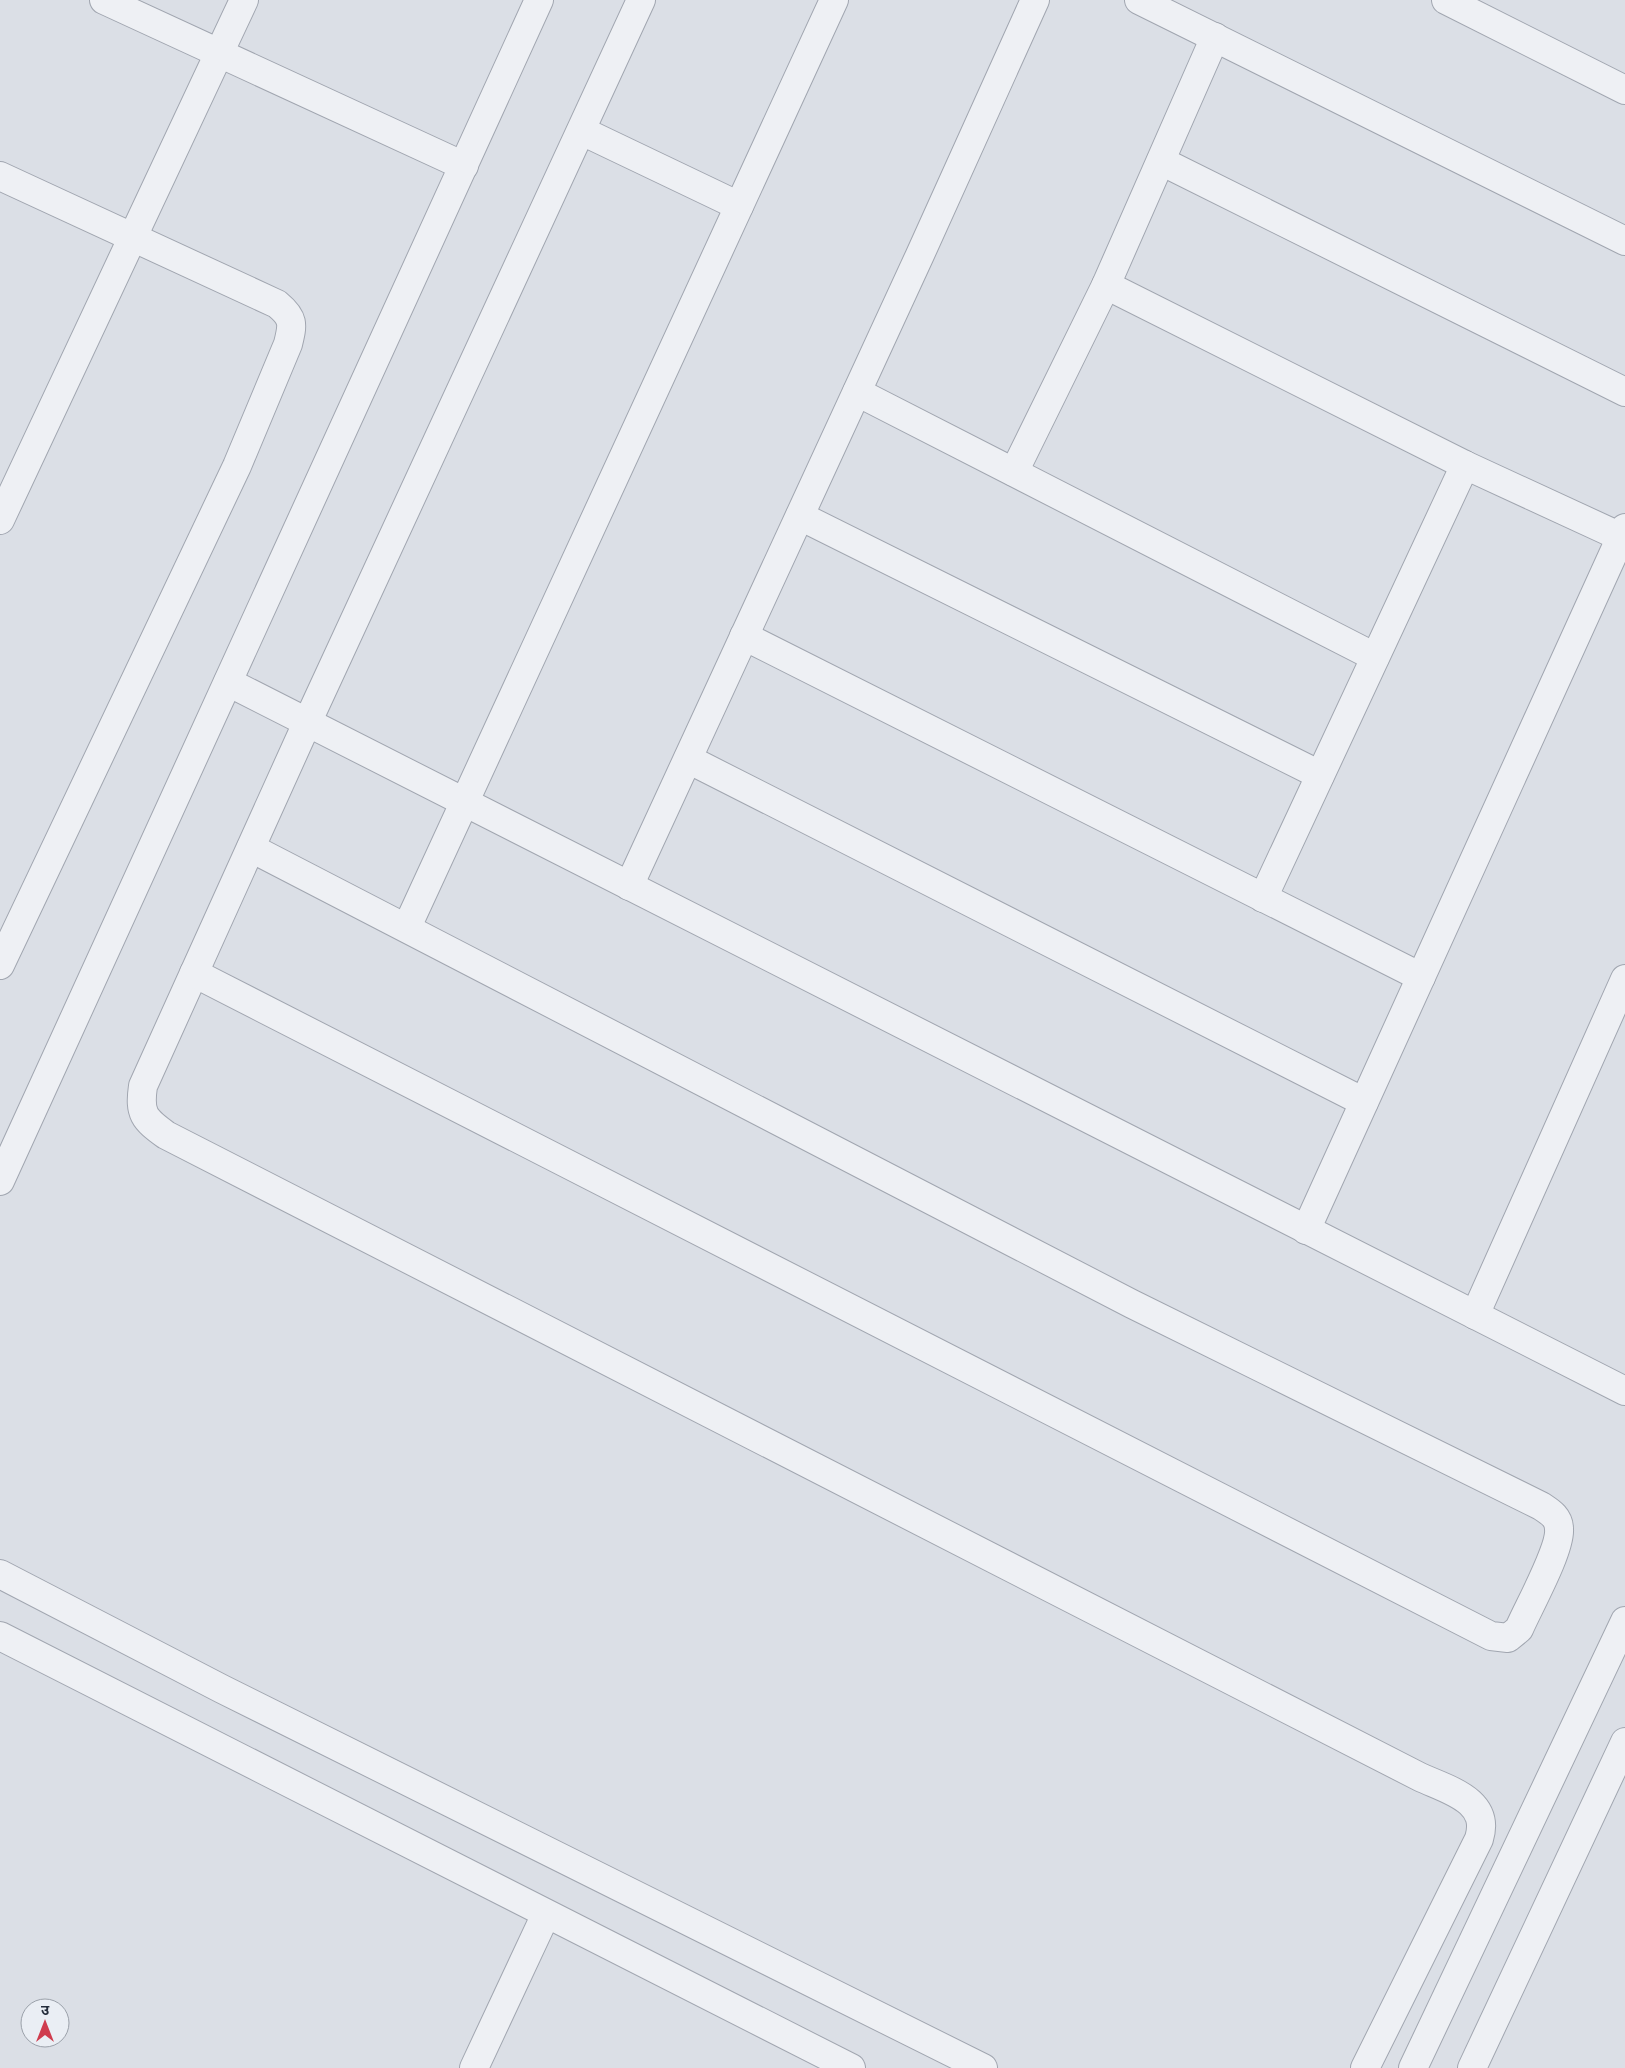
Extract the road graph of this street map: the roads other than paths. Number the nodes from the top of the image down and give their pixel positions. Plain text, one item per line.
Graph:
1 (104, 0) edge
2 (244, 0) edge
3 (539, 0) edge
4 (641, 0) edge
5 (834, 0) edge
6 (1035, 0) edge
7 (1139, 0) edge
8 (1446, 0) edge
9 (1215, 37) junction
10 (219, 52) junction
11 (1625, 90) edge
12 (582, 131) junction
13 (1161, 160) junction
14 (464, 166) junction
15 (0, 176) edge
16 (739, 206) junction
17 (132, 236) junction
18 (1625, 241) edge
19 (1106, 286) junction
20 (857, 392) junction
21 (1625, 392) edge
22 (1465, 464) junction
23 (1014, 472) junction
24 (800, 516) junction
25 (0, 520) edge
26 (1623, 532) edge
27 (744, 636) junction
28 (1375, 657) junction
29 (228, 682) junction
30 (307, 723) junction
31 (688, 759) junction
32 (1320, 775) junction
33 (466, 803) junction
34 (251, 848) junction
35 (629, 886) junction
36 (1263, 898) junction
37 (407, 927) junction
38 (0, 965) edge
39 (194, 973) junction
40 (1421, 977) junction
41 (1625, 979) edge
42 (1364, 1102) junction
43 (0, 1181) edge
44 (1306, 1230) junction
45 (1475, 1315) junction
46 (1625, 1391) edge
47 (0, 1574) edge
48 (1625, 1620) edge
49 (0, 1636) edge
50 (1625, 1742) edge
51 (546, 1914) junction
52 (824, 2062) edge
53 (474, 2068) edge
54 (851, 2068) edge
55 (982, 2068) edge
56 (1365, 2068) edge
57 (1413, 2068) edge
58 (1472, 2068) edge

1 - 10 street
2 - 10 street
3 - 14 street
4 - 12 street
5 - 16 street
6 - 20 street
7 - 9 street
8 - 11 street
9 - 13 street
9 - 18 street
10 - 14 street
10 - 17 street
12 - 16 street
12 - 30 street
13 - 19 street
13 - 21 street
14 - 29 street
15 - 17 street
16 - 33 street
17 - 25 street
17 - 38 street
19 - 22 street
19 - 23 street
20 - 23 street
20 - 24 street
22 - 26 street
22 - 28 street
23 - 28 street
24 - 27 street
24 - 32 street
26 - 40 street
27 - 31 street
27 - 36 street
28 - 32 street
29 - 30 street
29 - 43 street
30 - 33 street
30 - 34 street
31 - 35 street
31 - 42 street
32 - 36 street
33 - 35 street
33 - 37 street
34 - 37 street
34 - 39 street
35 - 44 street
36 - 40 street
37 - 39 street
39 - 56 street
40 - 42 street
41 - 45 street
42 - 44 street
44 - 45 street
45 - 46 street
47 - 55 street
48 - 57 street
49 - 51 street
50 - 58 street
51 - 52 street
51 - 53 street
52 - 54 street

